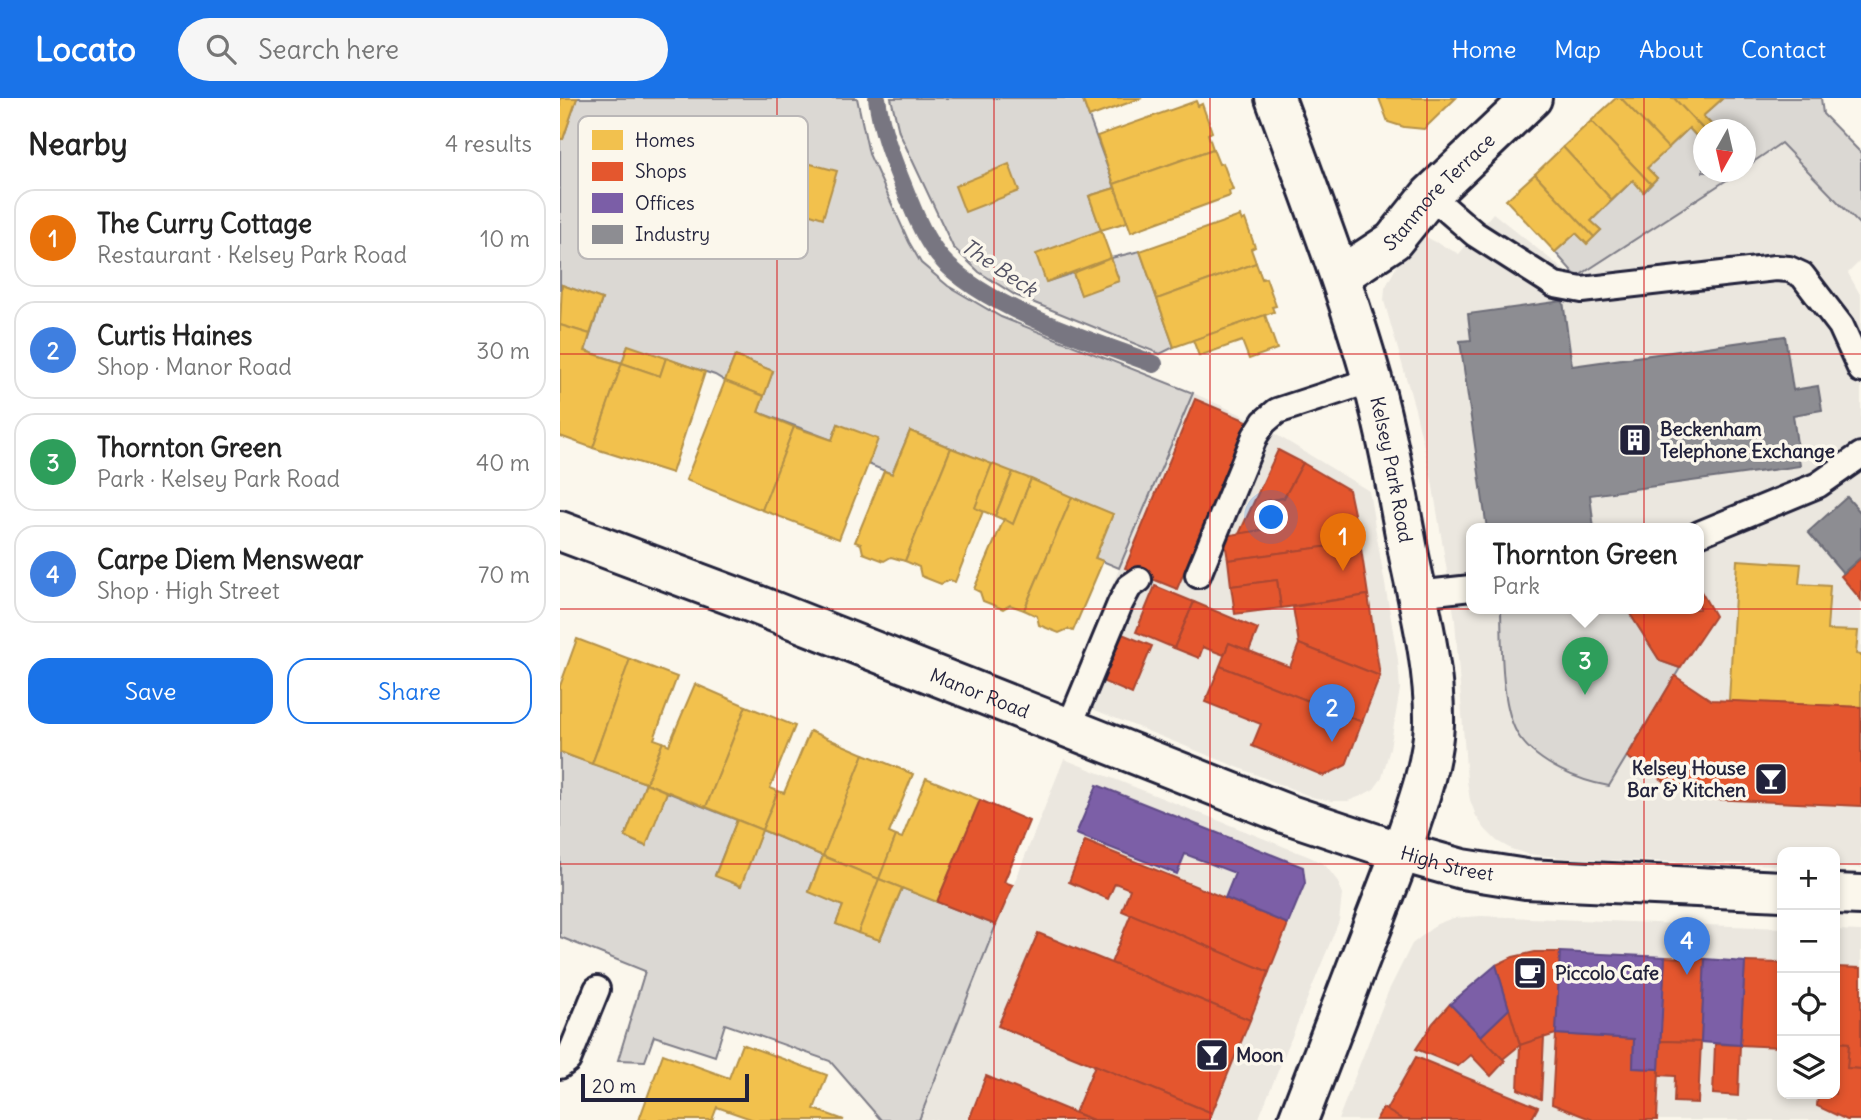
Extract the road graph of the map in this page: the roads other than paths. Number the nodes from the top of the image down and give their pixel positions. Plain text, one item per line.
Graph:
1 (1275, 98) edge
2 (1532, 98) edge
3 (1430, 195) junction
4 (1340, 276) junction
5 (1861, 370) edge
6 (1372, 380) junction
7 (1861, 455) edge
8 (560, 531) edge
9 (1704, 532) edge
10 (1198, 575) dead end
11 (1139, 580) dead end
12 (1466, 589) edge
13 (1417, 594) junction
14 (1069, 727) junction
15 (1401, 852) junction
16 (1777, 891) edge
17 (1840, 894) edge
18 (1861, 895) edge
19 (597, 989) dead end
20 (560, 1066) edge
21 (1298, 1120) edge

1 - 4 main road, Kelsey Park Road
2 - 3 main road, Stanmore Terrace
3 - 4 main road, Stanmore Terrace
3 - 5 lane
4 - 6 main road, Kelsey Park Road
6 - 10 lane
6 - 13 main road, Kelsey Park Road
7 - 9 lane
8 - 14 main road, Manor Road
11 - 14 lane
12 - 13 lane
13 - 15 main road, Kelsey Park Road
14 - 15 main road, Manor Road
15 - 16 main road, High Street
15 - 21 main road, High Street
17 - 18 main road
19 - 20 lane

